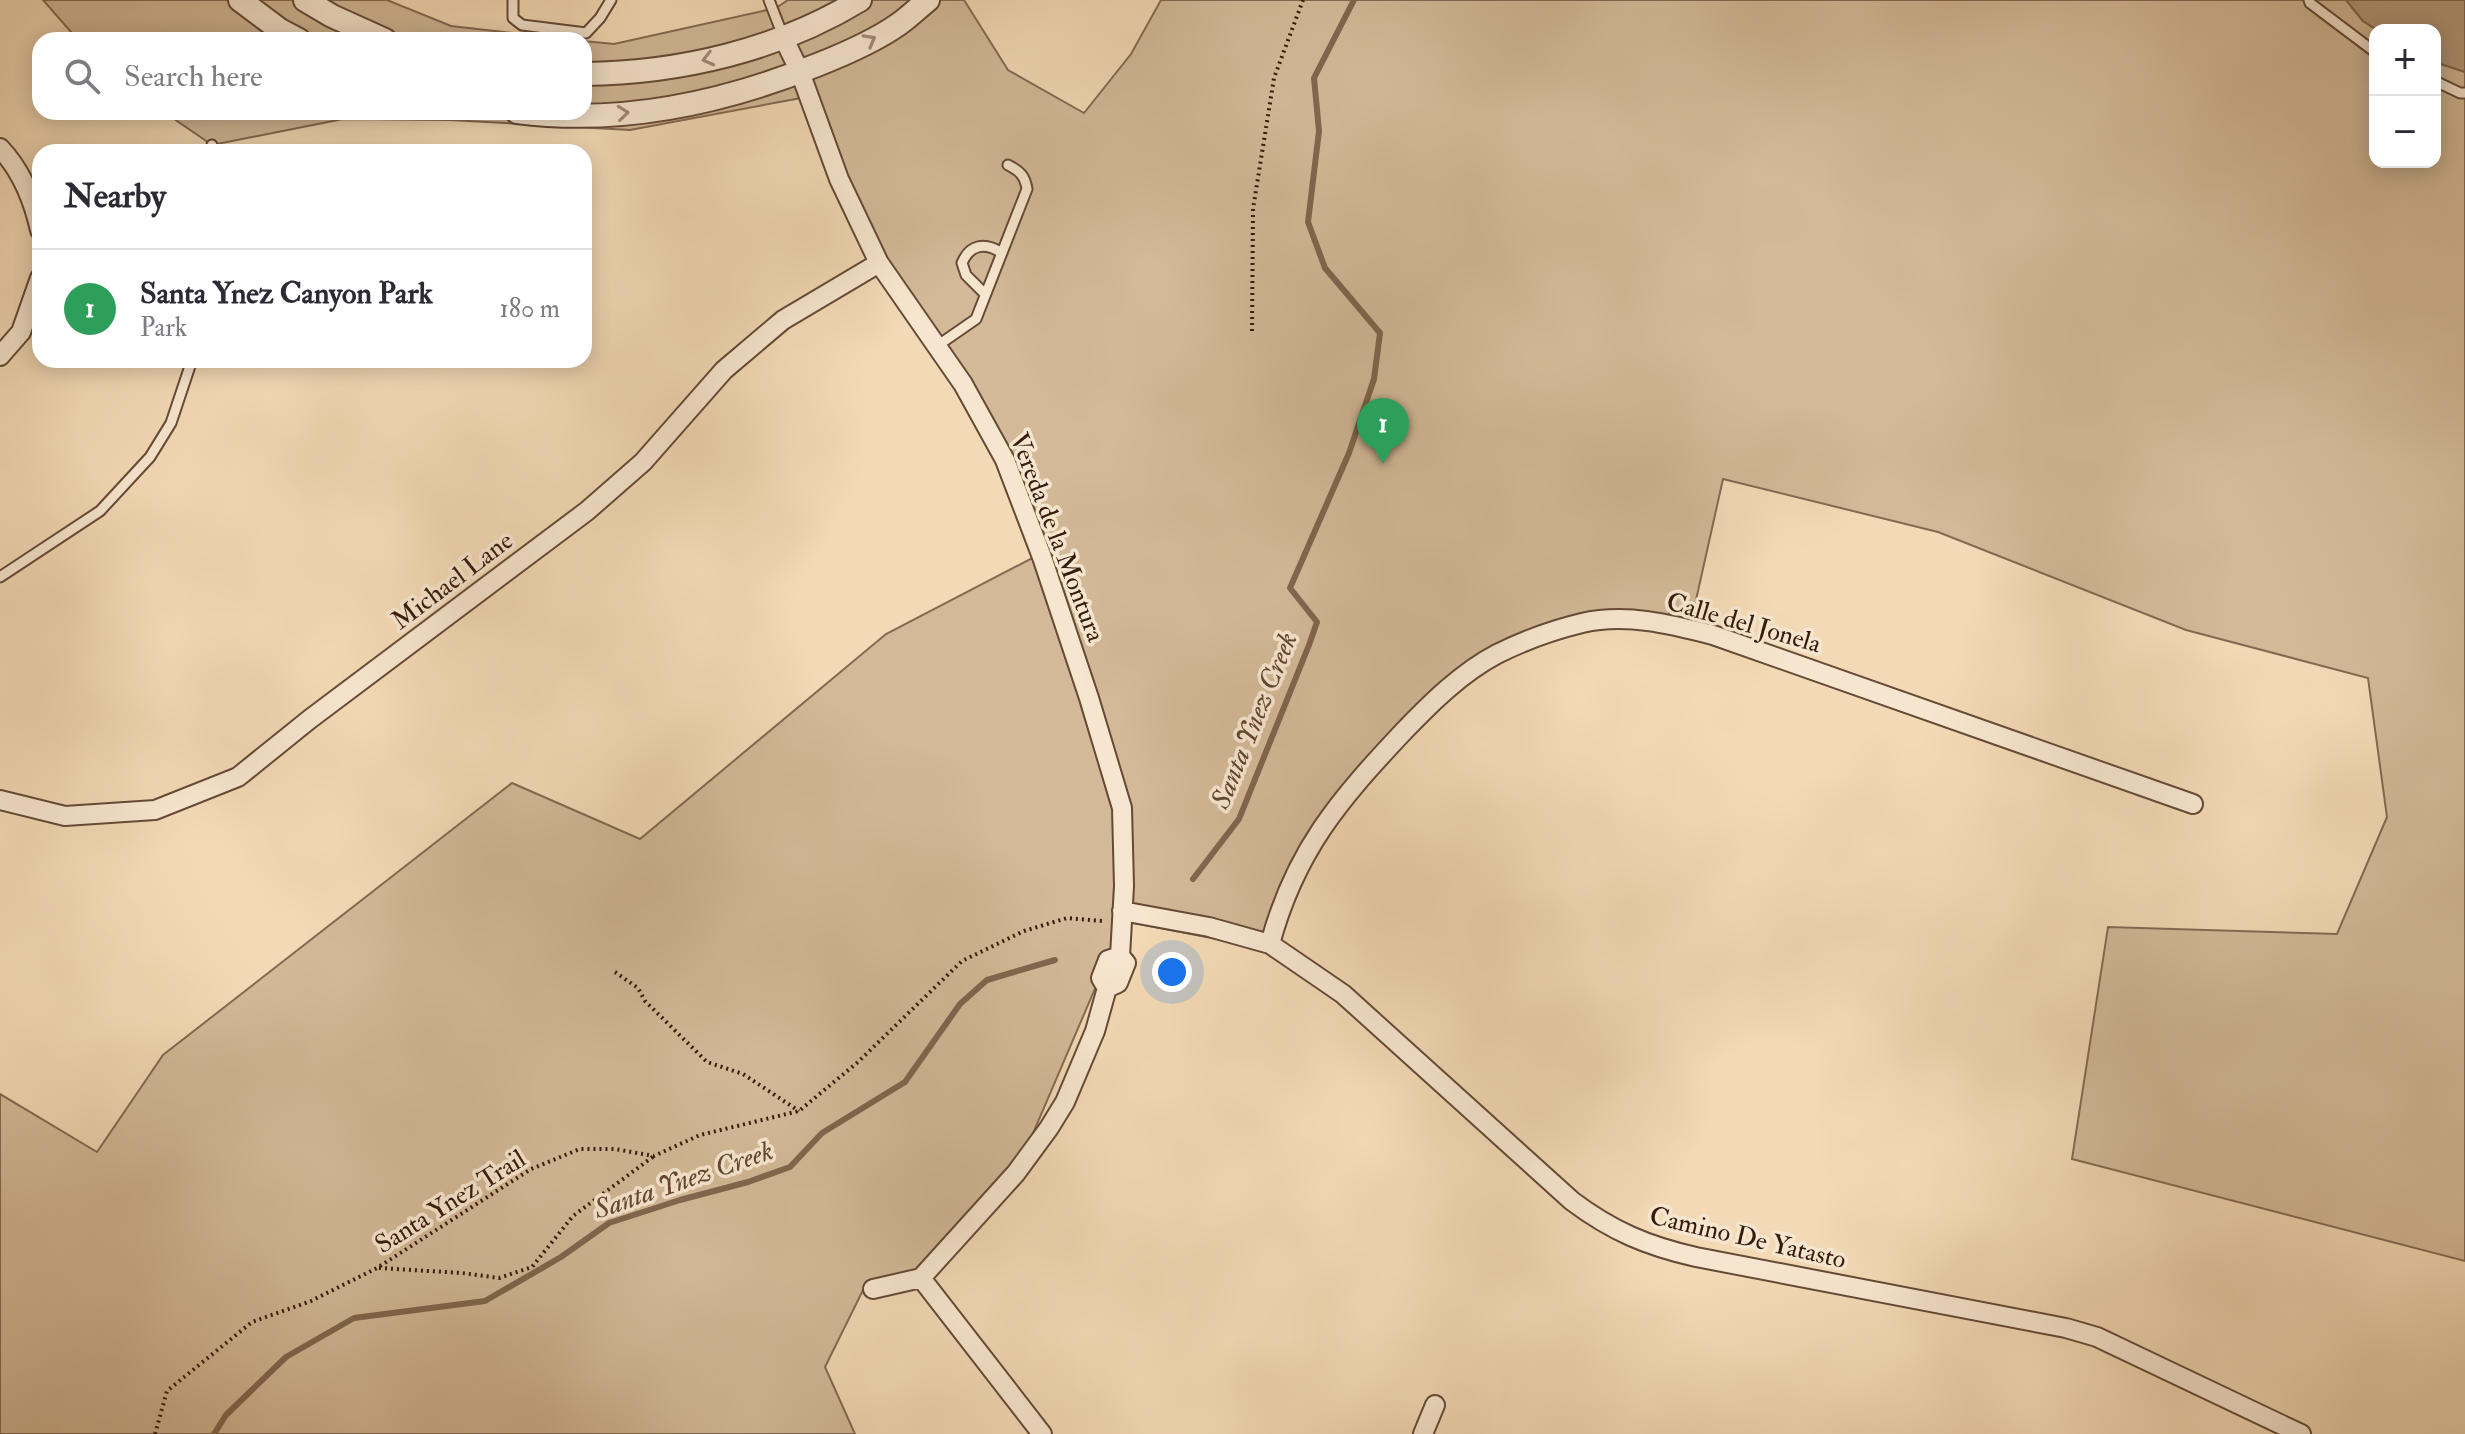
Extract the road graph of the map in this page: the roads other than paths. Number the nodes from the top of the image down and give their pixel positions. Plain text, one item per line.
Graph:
1 (240, 0) edge
2 (305, 0) edge
3 (513, 0) edge
4 (611, 0) edge
5 (769, 0) edge
6 (860, 0) edge
7 (928, 0) edge
8 (2309, 0) edge
9 (284, 32) edge
10 (367, 32) edge
11 (578, 32) edge
12 (587, 32) edge
13 (784, 39) junction
14 (2369, 47) edge
15 (800, 72) junction
16 (592, 74) edge
17 (2441, 84) edge
18 (2465, 93) edge
19 (592, 114) edge
20 (0, 148) edge
21 (1008, 165) dead end
22 (32, 198) edge
23 (1002, 253) junction
24 (879, 263) junction
25 (985, 294) junction
26 (32, 301) edge
27 (937, 346) junction
28 (0, 356) edge
29 (189, 368) edge
30 (0, 577) edge
31 (0, 800) edge
32 (2193, 804) dead end
33 (1122, 911) junction
34 (1270, 944) junction
35 (921, 1278) junction
36 (873, 1289) dead end
37 (1435, 1405) dead end
38 (1042, 1434) edge
39 (1423, 1434) edge
40 (2301, 1434) edge

1 - 9 street
2 - 10 street
3 - 11 lane
4 - 12 lane
5 - 13 lane
6 - 13 street
15 -> 7 street
8 - 14 lane
13 - 15 street, Vereda de la Montura
13 -> 16 street
19 -> 15 street
15 - 24 street, Vereda de la Montura
17 - 18 lane
20 - 22 street
21 - 23 lane
23 - 25 lane
23 - 25 lane
24 - 27 street, Vereda de la Montura
24 - 31 street, Michael Lane
25 - 27 lane
26 - 28 street
27 - 33 street, Vereda de la Montura
29 - 30 lane
32 - 34 street, Calle del Jonela
33 - 34 street, Camino De Yatasto
33 - 35 street, Vereda de la Montura
34 - 40 street, Camino De Yatasto
35 - 36 street
35 - 38 street
37 - 39 street

